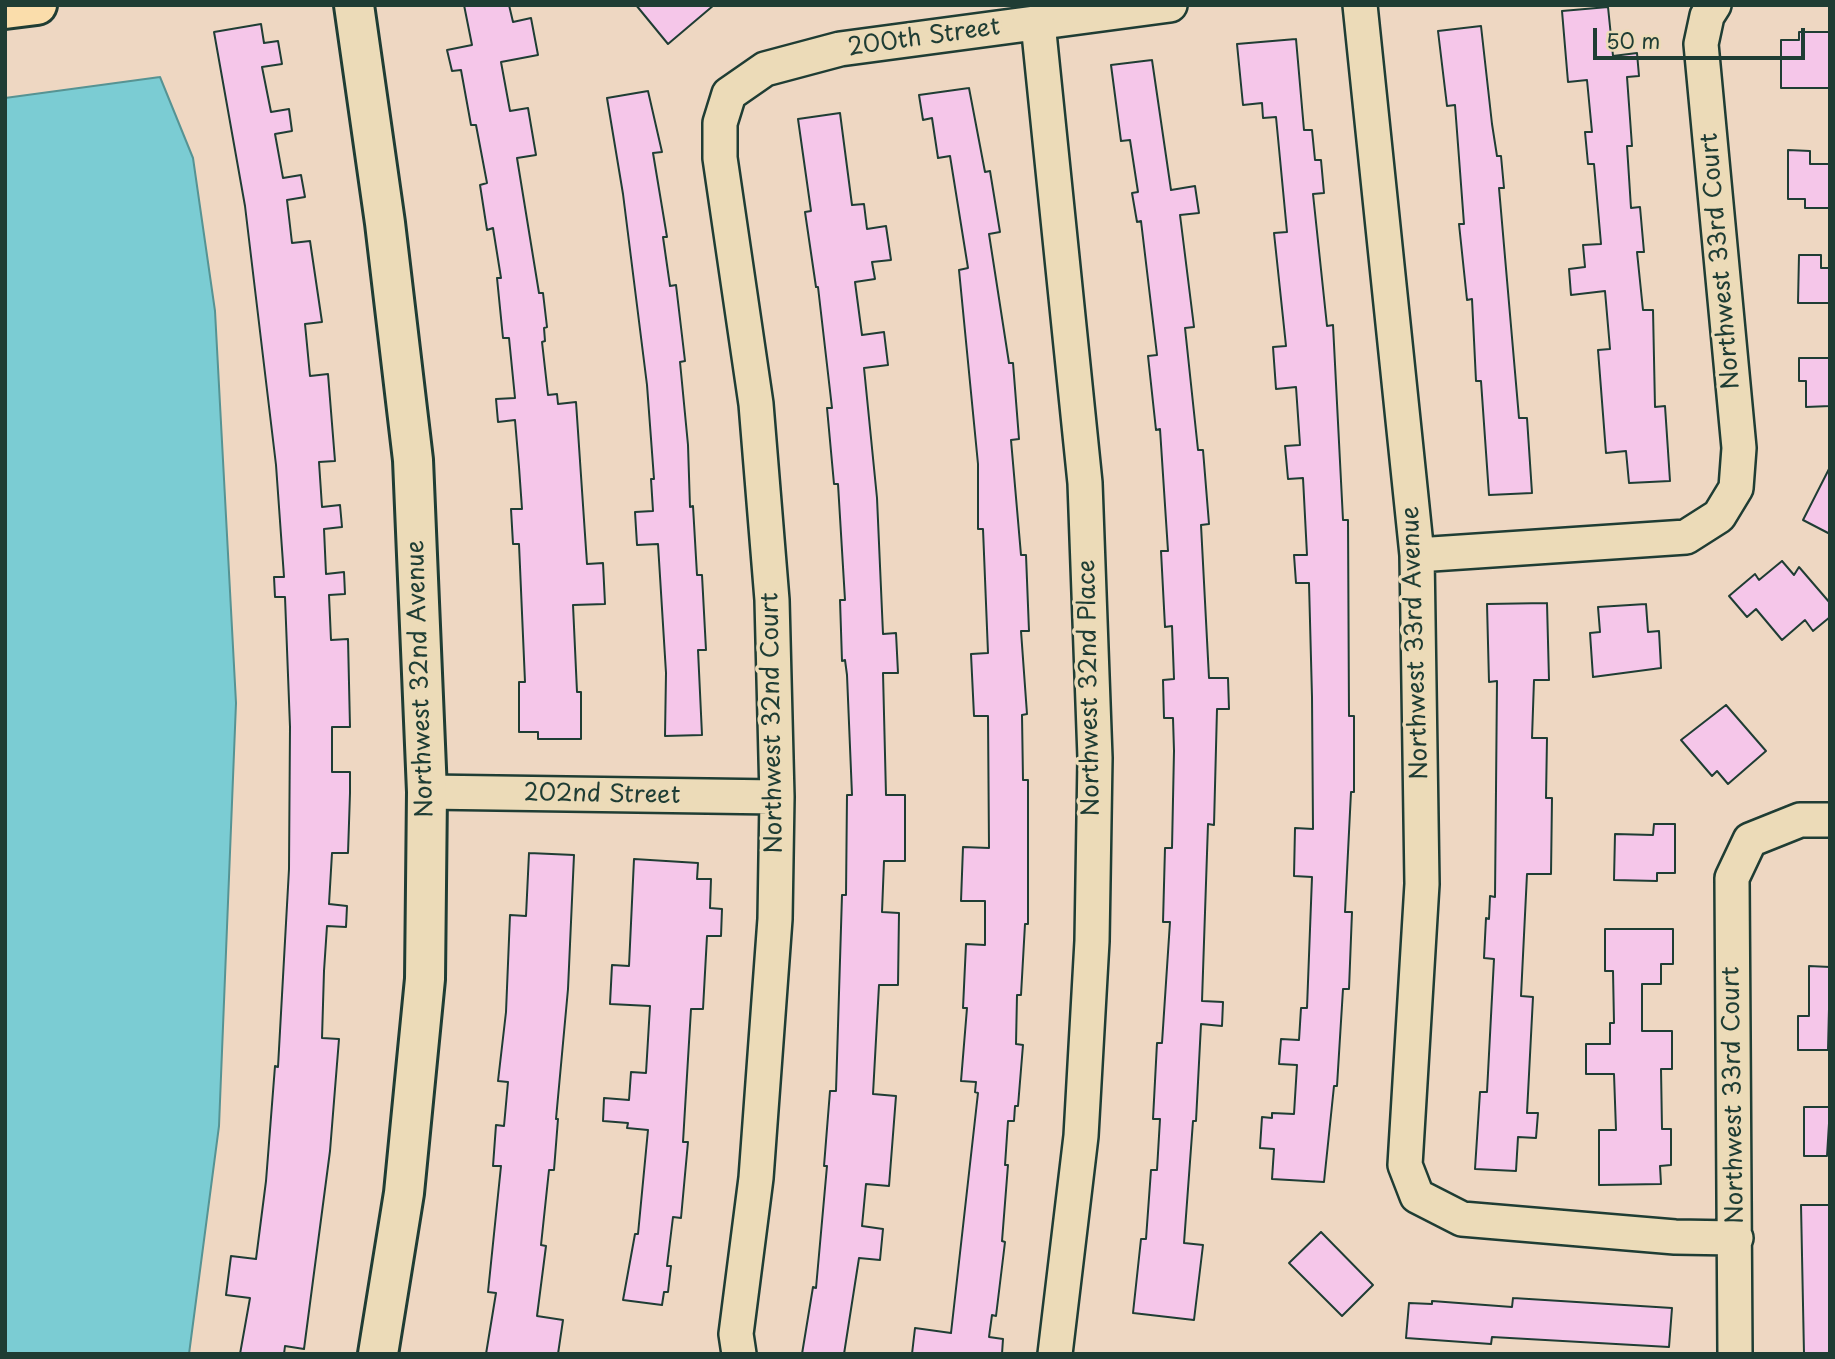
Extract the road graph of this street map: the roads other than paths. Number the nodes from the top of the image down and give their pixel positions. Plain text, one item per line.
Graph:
1 (37, 5) edge
2 (354, 5) edge
3 (1170, 5) edge
4 (1360, 5) edge
5 (1714, 5) edge
6 (5, 9) edge
7 (1038, 23) junction
8 (729, 94) joint
9 (1418, 555) junction
10 (427, 792) junction
11 (777, 797) junction
12 (1830, 820) edge
13 (1736, 1238) junction
14 (378, 1354) edge
15 (739, 1354) edge
16 (1055, 1354) edge
17 (1735, 1354) edge

1 - 6 main road
2 - 10 street, Northwest 32nd Avenue
3 - 7 street, 200th Street
4 - 9 street, Northwest 33rd Avenue
5 - 9 street, Northwest 33rd Court
7 - 8 street, 200th Street
7 - 16 street, Northwest 32nd Place
8 - 11 street, Northwest 32nd Court
9 - 13 street, Northwest 33rd Avenue
10 - 11 street, 202nd Street
10 - 14 street, Northwest 32nd Avenue
11 - 15 street, Northwest 32nd Court
12 - 13 street, Northwest 33rd Court
13 - 17 street, Northwest 33rd Court

